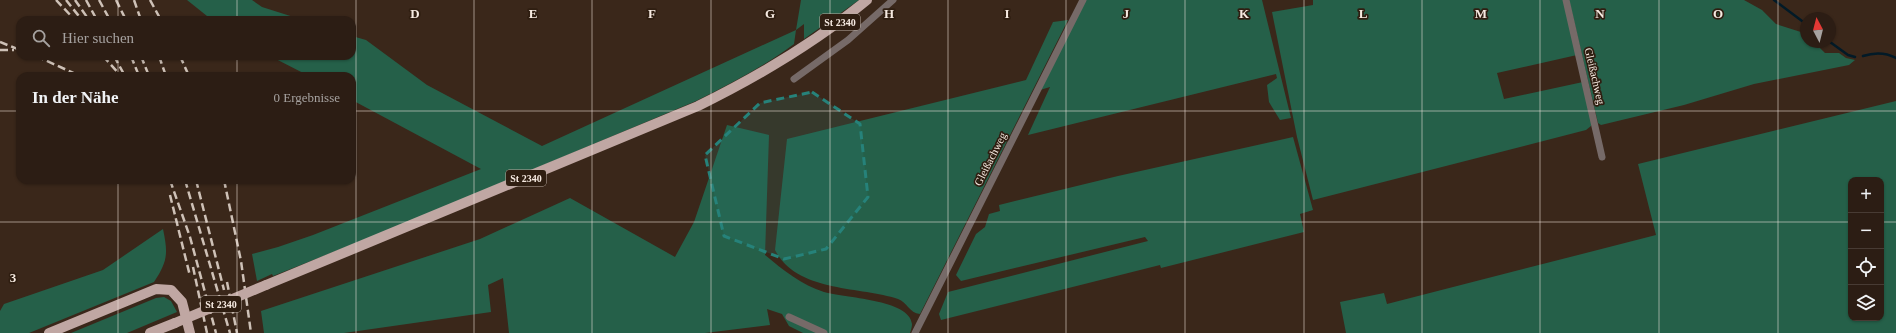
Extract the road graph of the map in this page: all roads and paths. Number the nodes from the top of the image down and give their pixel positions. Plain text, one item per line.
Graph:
1 (867, 0) edge
2 (893, 0) edge
3 (1083, 0) edge
4 (1566, 0) edge
5 (794, 79) dead end
6 (1602, 157) dead end
7 (789, 317) dead end
8 (916, 330) edge
9 (50, 333) edge
10 (150, 333) edge
11 (190, 333) edge
12 (824, 333) edge

1 - 10 main road, St 2340, bridge
2 - 5 street
3 - 8 street, Gleißachweg
4 - 6 street, Gleißachweg
7 - 12 street
9 - 11 main road

